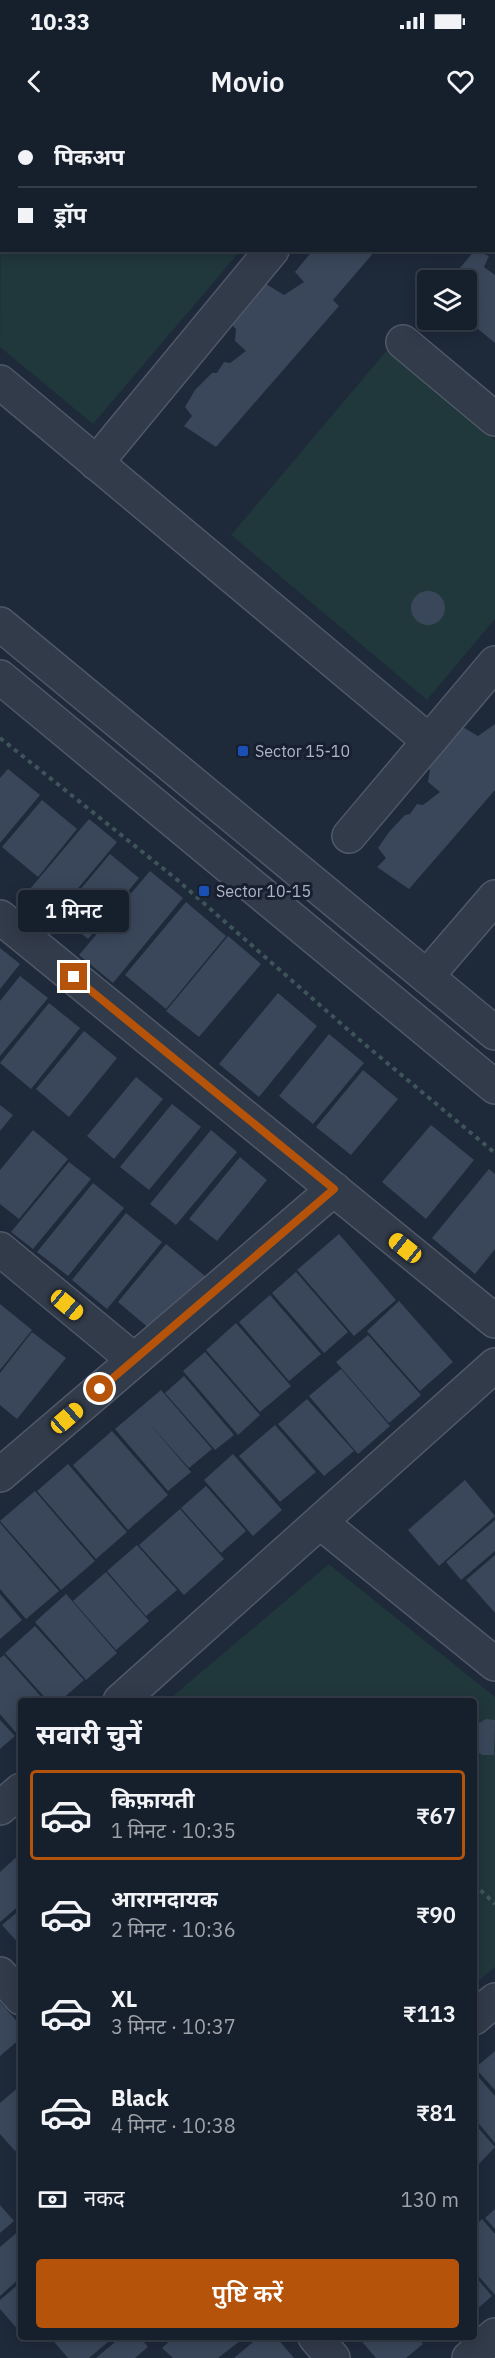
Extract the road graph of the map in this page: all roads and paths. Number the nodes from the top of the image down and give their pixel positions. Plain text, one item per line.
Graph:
1 (270, 252) edge
2 (403, 342) dead end
3 (0, 382) edge
4 (495, 418) edge
5 (96, 463) junction
6 (0, 624) edge
7 (495, 663) edge
8 (0, 676) edge
9 (0, 738) edge
10 (429, 741) junction
11 (349, 836) dead end
12 (495, 897) edge
13 (0, 917) edge
14 (427, 976) junction
15 (495, 1033) edge
16 (495, 1087) edge
17 (495, 1153) edge
18 (334, 1189) junction
19 (0, 1249) edge
20 (495, 1321) edge
21 (134, 1360) junction
22 (495, 1365) edge
23 (0, 1475) edge
24 (320, 1522) junction
25 (495, 1664) edge
26 (123, 1698) edge
27 (18, 1793) edge
28 (0, 1808) edge
29 (477, 1887) edge
30 (495, 1904) edge
31 (0, 1974) edge
32 (18, 1995) edge
33 (495, 2000) edge
34 (477, 2015) edge
35 (495, 2335) edge
36 (318, 2340) edge
37 (333, 2358) edge
38 (469, 2358) edge

1 - 5 street
2 - 4 street
3 - 5 street
5 - 10 street
6 - 14 street
7 - 10 street
8 - 16 street
9 - 17 path
10 - 11 street
12 - 14 street
13 - 18 street
14 - 15 street
18 - 20 street
18 - 21 street
19 - 21 street
21 - 23 street
22 - 24 street
24 - 25 street
24 - 26 street
27 - 28 street
29 - 30 path
31 - 32 street
33 - 34 street
35 - 38 street
36 - 37 street

